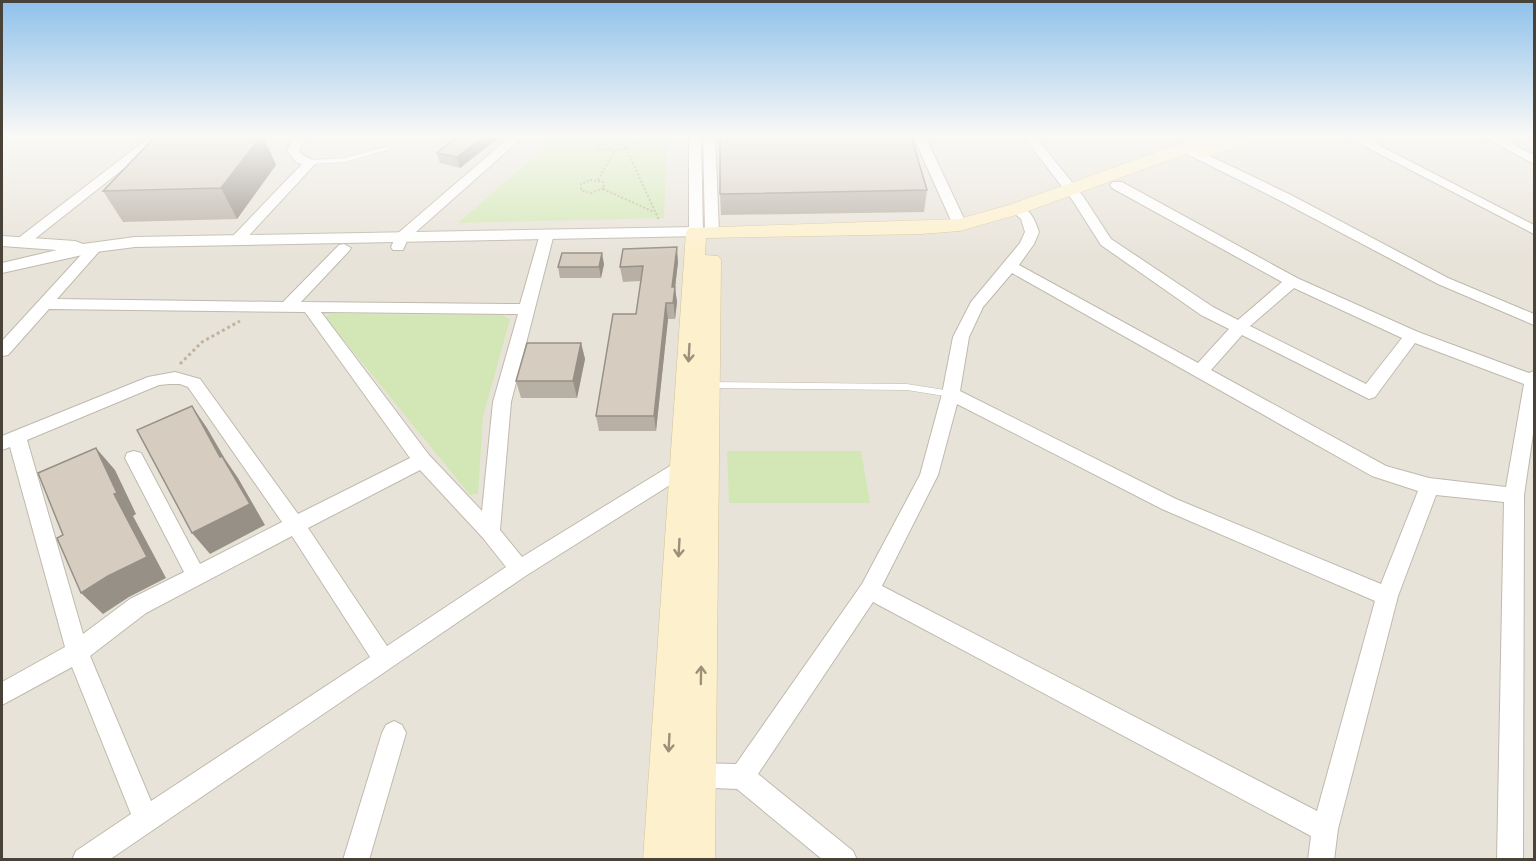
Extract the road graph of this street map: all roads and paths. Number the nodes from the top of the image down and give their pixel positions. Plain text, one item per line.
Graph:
1 (107, 176) edge
2 (297, 176) edge
3 (473, 176) edge
4 (600, 176) edge
5 (639, 176) edge
6 (699, 176) edge
7 (707, 176) edge
8 (937, 176) edge
9 (1059, 176) edge
10 (1116, 176) edge
11 (1132, 176) edge
12 (1245, 176) edge
13 (1429, 176) edge
14 (598, 180) junction
15 (1117, 184) junction
16 (603, 189) junction
17 (1073, 194) junction
18 (655, 213) junction
19 (1022, 213) junction
20 (960, 225) junction
21 (1534, 230) edge
22 (664, 232) junction
23 (704, 237) junction
24 (545, 239) junction
25 (237, 240) junction
26 (2, 241) edge
27 (22, 242) junction
28 (400, 242) junction
29 (96, 247) junction
30 (344, 248) junction
31 (1010, 267) junction
32 (2, 268) edge
33 (1292, 281) junction
34 (45, 304) junction
35 (267, 306) junction
36 (288, 306) junction
37 (309, 306) junction
38 (525, 309) junction
39 (1534, 320) edge
40 (1240, 327) junction
41 (1412, 336) junction
42 (2, 351) edge
43 (1200, 372) junction
44 (170, 378) junction
45 (1534, 379) edge
46 (708, 385) junction
47 (951, 394) junction
48 (1531, 418) edge
49 (9, 441) edge
50 (134, 458) dead end
51 (422, 460) junction
52 (694, 461) junction
53 (1429, 488) junction
54 (1514, 495) junction
55 (295, 525) junction
56 (490, 532) junction
57 (520, 569) junction
58 (196, 576) junction
59 (869, 590) junction
60 (1387, 596) junction
61 (77, 652) junction
62 (384, 660) junction
63 (2, 694) edge
64 (394, 733) dead end
65 (667, 775) junction
66 (699, 775) junction
67 (742, 777) junction
68 (146, 819) junction
69 (1325, 829) junction
70 (85, 860) edge
71 (356, 860) edge
72 (662, 860) edge
73 (696, 860) edge
74 (844, 860) edge
75 (1321, 860) edge
76 (1510, 860) edge

1 - 27 street
2 - 25 street
3 - 28 street
4 - 14 path
5 - 18 path
6 - 23 street
7 - 23 street
8 - 20 street
9 - 17 street
10 - 17 main road
11 - 15 main road
12 - 39 street
13 - 21 street
14 - 16 path
14 - 16 path
15 - 17 main road
15 - 33 street
16 - 18 path
17 - 19 main road
17 - 40 street
18 - 22 path
19 - 20 main road
19 - 23 main road
19 - 31 street
20 - 23 main road
22 - 23 street
22 - 24 street
23 - 24 street
23 - 46 main road
23 -> 52 main road
24 - 28 street
24 - 38 street
25 - 28 street
25 - 29 street
26 - 27 street
27 - 29 street
28 - 30 street
29 - 30 street
29 - 32 street
29 - 34 street
30 - 36 street
31 - 43 street
31 - 47 street
33 - 40 street
33 - 41 street
34 - 35 street
34 - 42 street
35 - 36 street
35 - 44 path
36 - 37 street
37 - 38 street
37 - 51 street
38 - 56 street
40 - 41 street
40 - 43 street
41 - 45 street
43 - 53 street
44 - 49 street
44 - 55 street
45 - 48 street
46 - 47 lane
46 - 52 main road
47 - 59 street
47 - 60 street
48 - 54 street
49 - 61 street
50 - 58 street
51 - 55 street
51 - 56 street
52 - 57 street
52 -> 65 main road
66 -> 52 main road
53 - 54 street
53 - 60 street
54 - 76 street
55 - 58 street
55 - 62 street
56 - 57 street
57 - 62 street
58 - 61 street
59 - 67 street
59 - 69 street
60 - 69 street
61 - 63 street
61 - 68 street
62 - 68 street
64 - 71 street
65 - 66 street
65 - 72 main road
66 - 67 street
66 - 73 main road
67 - 74 street
68 - 70 street
69 - 75 street

